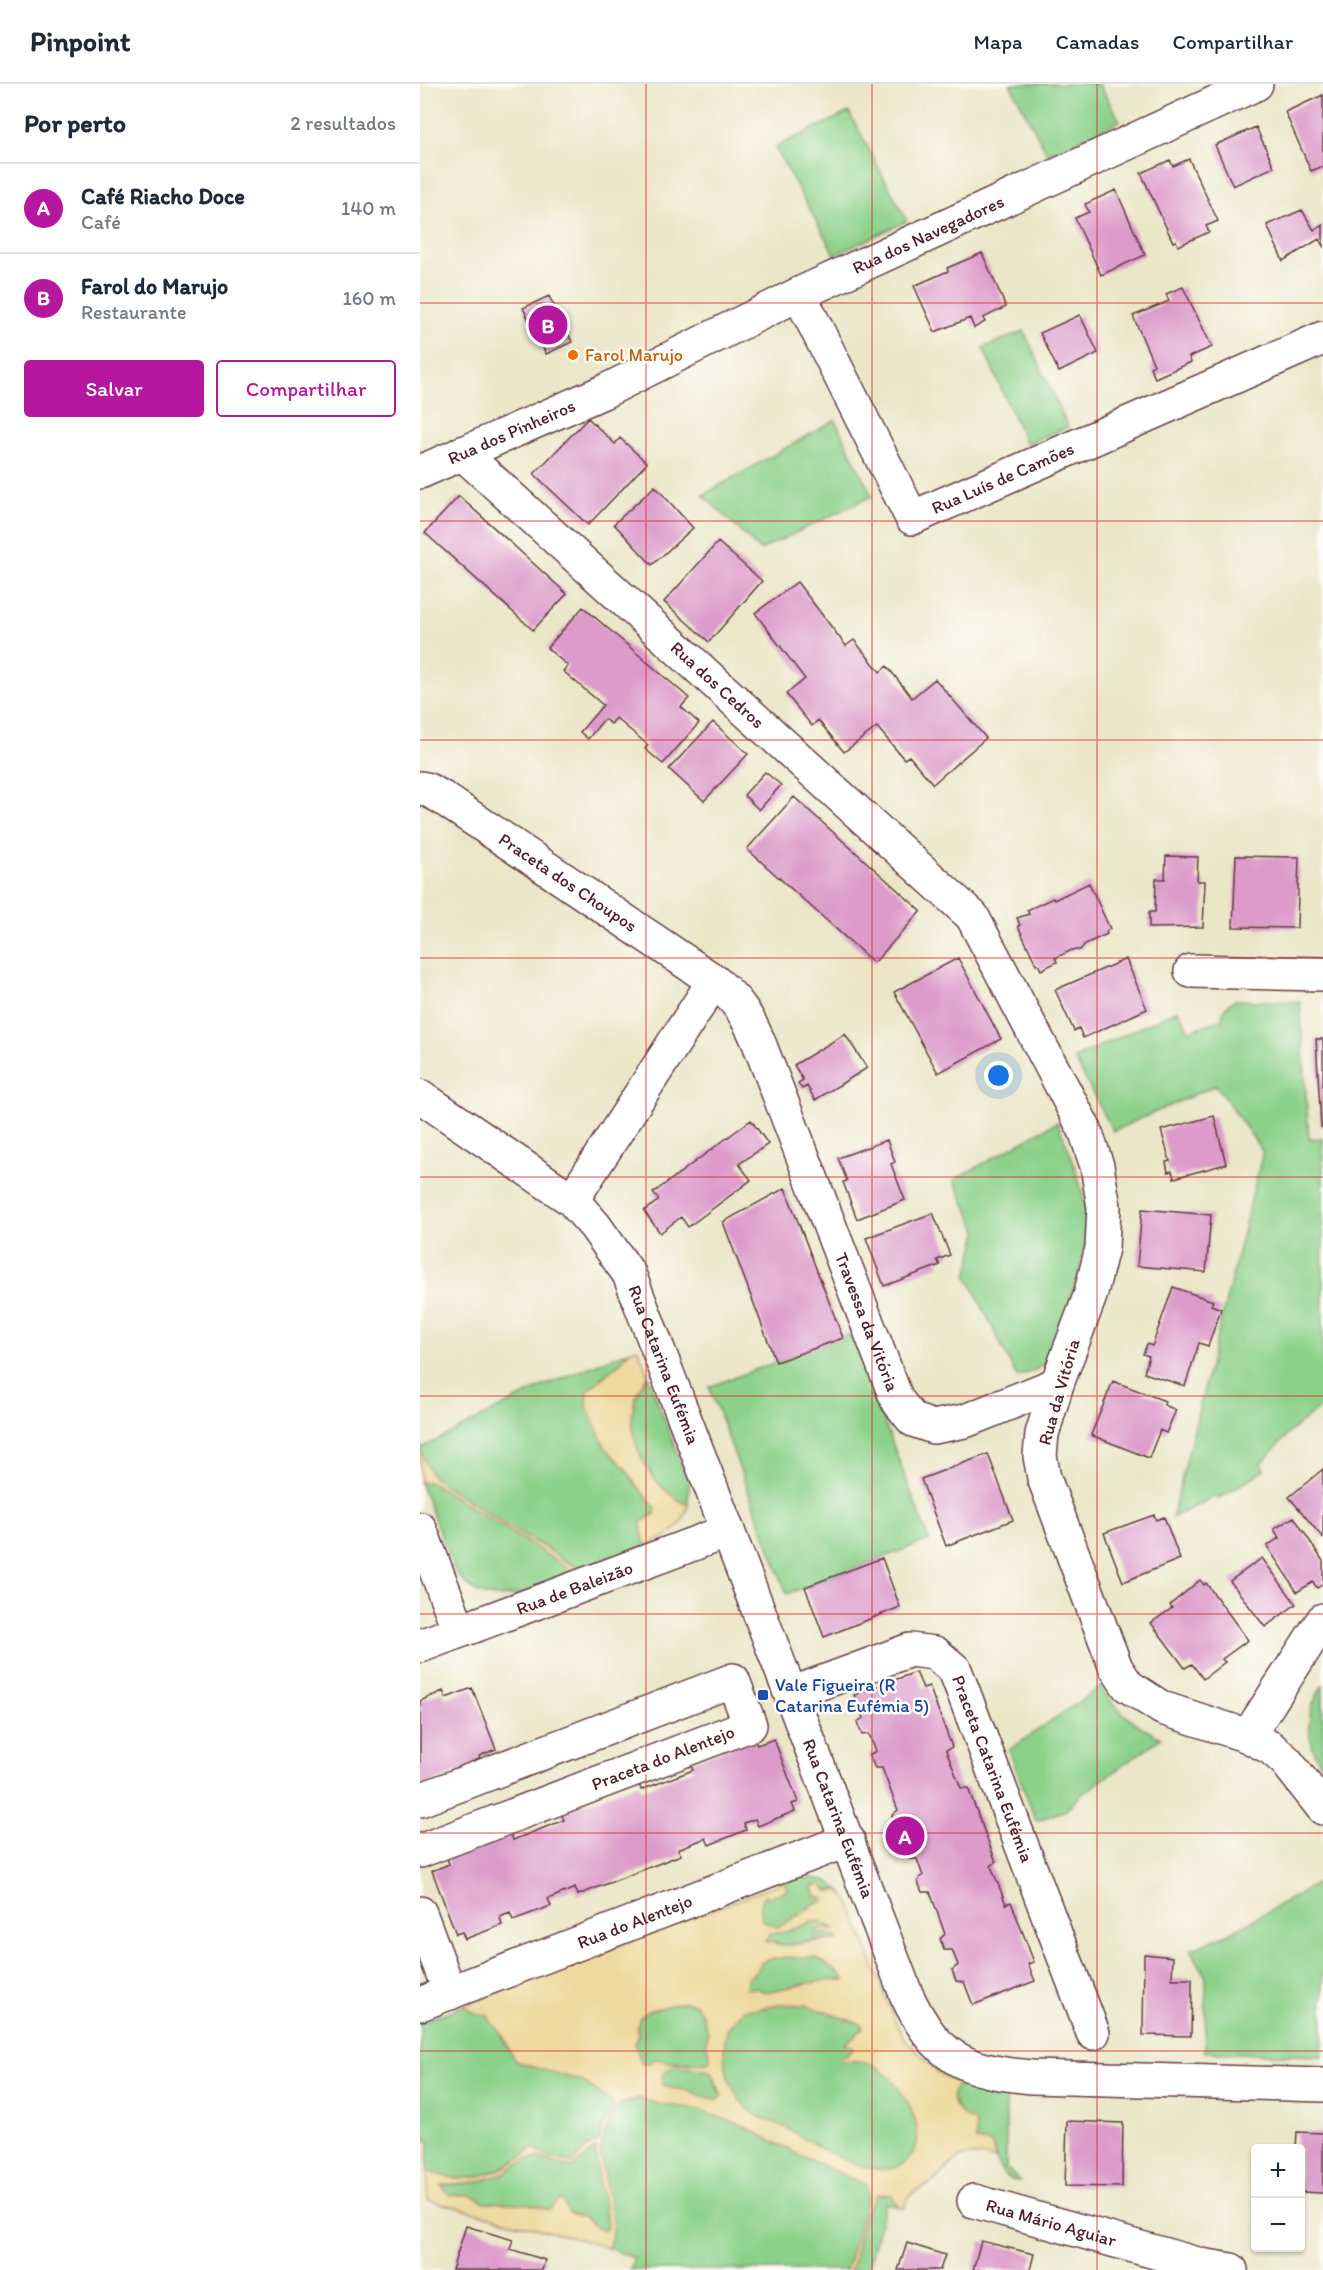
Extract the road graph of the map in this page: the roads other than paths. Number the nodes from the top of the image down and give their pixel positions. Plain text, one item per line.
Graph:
1 (1256, 84) edge
2 (800, 294) junction
3 (1323, 338) edge
4 (603, 392) joint
5 (462, 453) junction
6 (420, 472) edge
7 (420, 788) edge
8 (972, 916) joint
9 (1191, 971) dead end
10 (1323, 974) edge
11 (714, 981) junction
12 (772, 1077) joint
13 (420, 1096) edge
14 (572, 1200) junction
15 (1057, 1384) junction
16 (420, 1529) edge
17 (728, 1531) junction
18 (1323, 1620) edge
19 (459, 1630) junction
20 (420, 1646) edge
21 (791, 1694) junction
22 (1248, 1736) junction
23 (420, 1800) edge
24 (1323, 1808) edge
25 (848, 1840) junction
26 (420, 1851) edge
27 (420, 1913) edge
28 (450, 1993) junction
29 (420, 2004) edge
30 (1093, 2033) dead end
31 (1323, 2085) edge
32 (974, 2201) dead end
33 (1211, 2268) edge

1 - 2 street, Rua dos Navegadores
2 - 3 street, Rua Luís de Camões
2 - 4 street, Rua dos Navegadores
4 - 5 street, Rua dos Pinheiros
5 - 6 street, Rua dos Pinheiros
5 - 8 street, Rua dos Cedros
7 - 11 street, Praceta dos Choupos
8 - 15 street, Rua da Vitória
9 - 10 street
11 - 12 street, Praceta dos Choupos
11 - 14 street
12 - 15 street, Travessa da Vitória
13 - 14 street
14 - 17 street, Rua Catarina Eufémia
15 - 22 street, Rua da Vitória
16 - 19 street
17 - 19 street, Rua de Baleizão
17 - 21 street, Rua Catarina Eufémia
18 - 22 street
19 - 20 street, Rua de Baleizão
21 - 25 street, Rua Catarina Eufémia
21 - 30 street, Praceta Catarina Eufémia
22 - 24 street, Rua da Vitória
23 - 26 street, Praceta do Alentejo
25 - 28 street, Rua do Alentejo
25 - 31 street, Rua Catarina Eufémia
27 - 28 street
28 - 29 street, Rua do Alentejo
32 - 33 street, Rua Mário Aguiar

